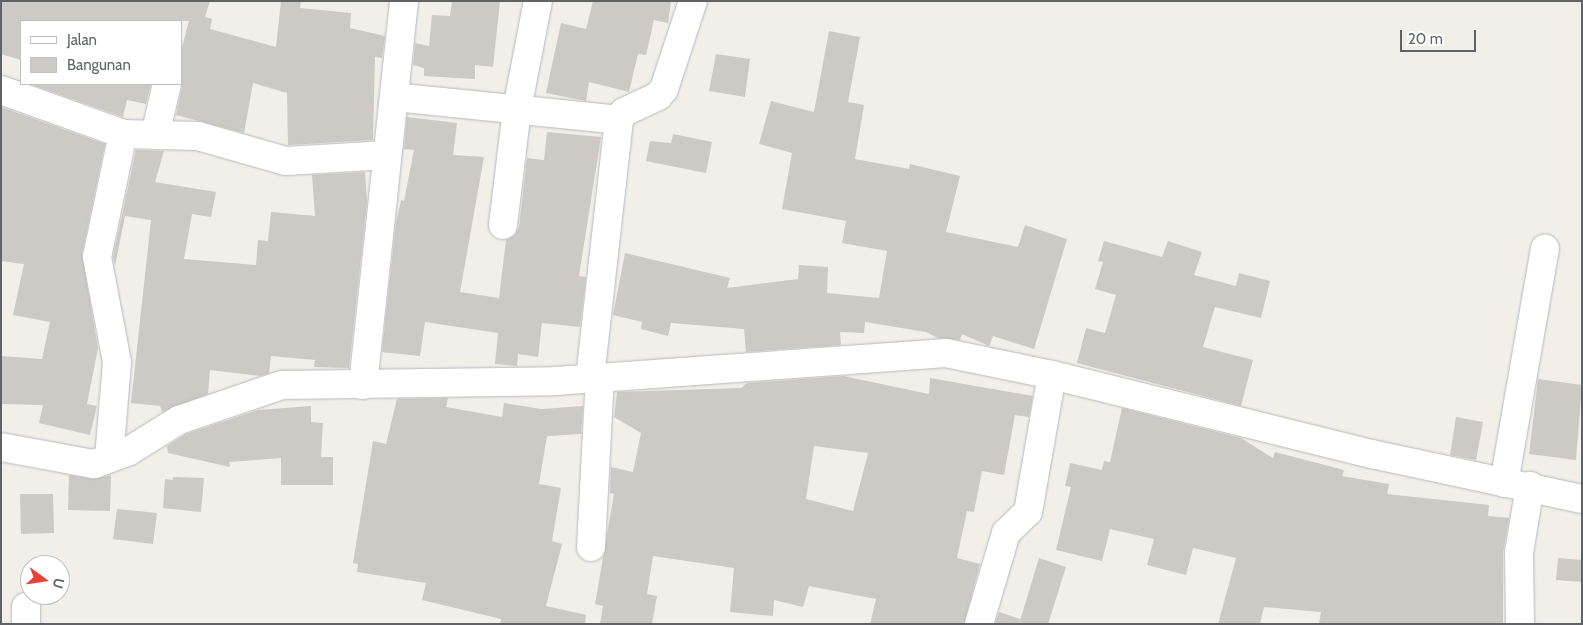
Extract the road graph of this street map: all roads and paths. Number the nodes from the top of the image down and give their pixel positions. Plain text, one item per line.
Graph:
1 (404, 1) edge
2 (538, 1) edge
3 (693, 1) edge
4 (167, 85) edge
5 (1, 90) edge
6 (394, 96) junction
7 (517, 109) junction
8 (619, 120) junction
9 (123, 134) junction
10 (155, 135) junction
11 (387, 154) junction
12 (504, 225) dead end
13 (1545, 248) dead end
14 (1052, 374) junction
15 (595, 378) junction
16 (363, 385) junction
17 (1, 447) edge
18 (110, 458) junction
19 (1504, 483) junction
20 (1530, 486) junction
21 (1582, 499) edge
22 (591, 547) dead end
23 (979, 624) edge
24 (1520, 624) edge

1 - 6 street
2 - 7 street
3 - 8 street
4 - 10 street
5 - 9 street
6 - 7 street
6 - 11 street
7 - 8 street
7 - 12 street
8 - 15 street
9 - 10 street
9 - 18 street
10 - 11 street
11 - 16 street
13 - 19 street
14 - 15 street
14 - 19 street
14 - 23 street
15 - 16 street
15 - 22 street
16 - 18 street
17 - 18 street
19 - 20 street
20 - 21 street
20 - 24 street

